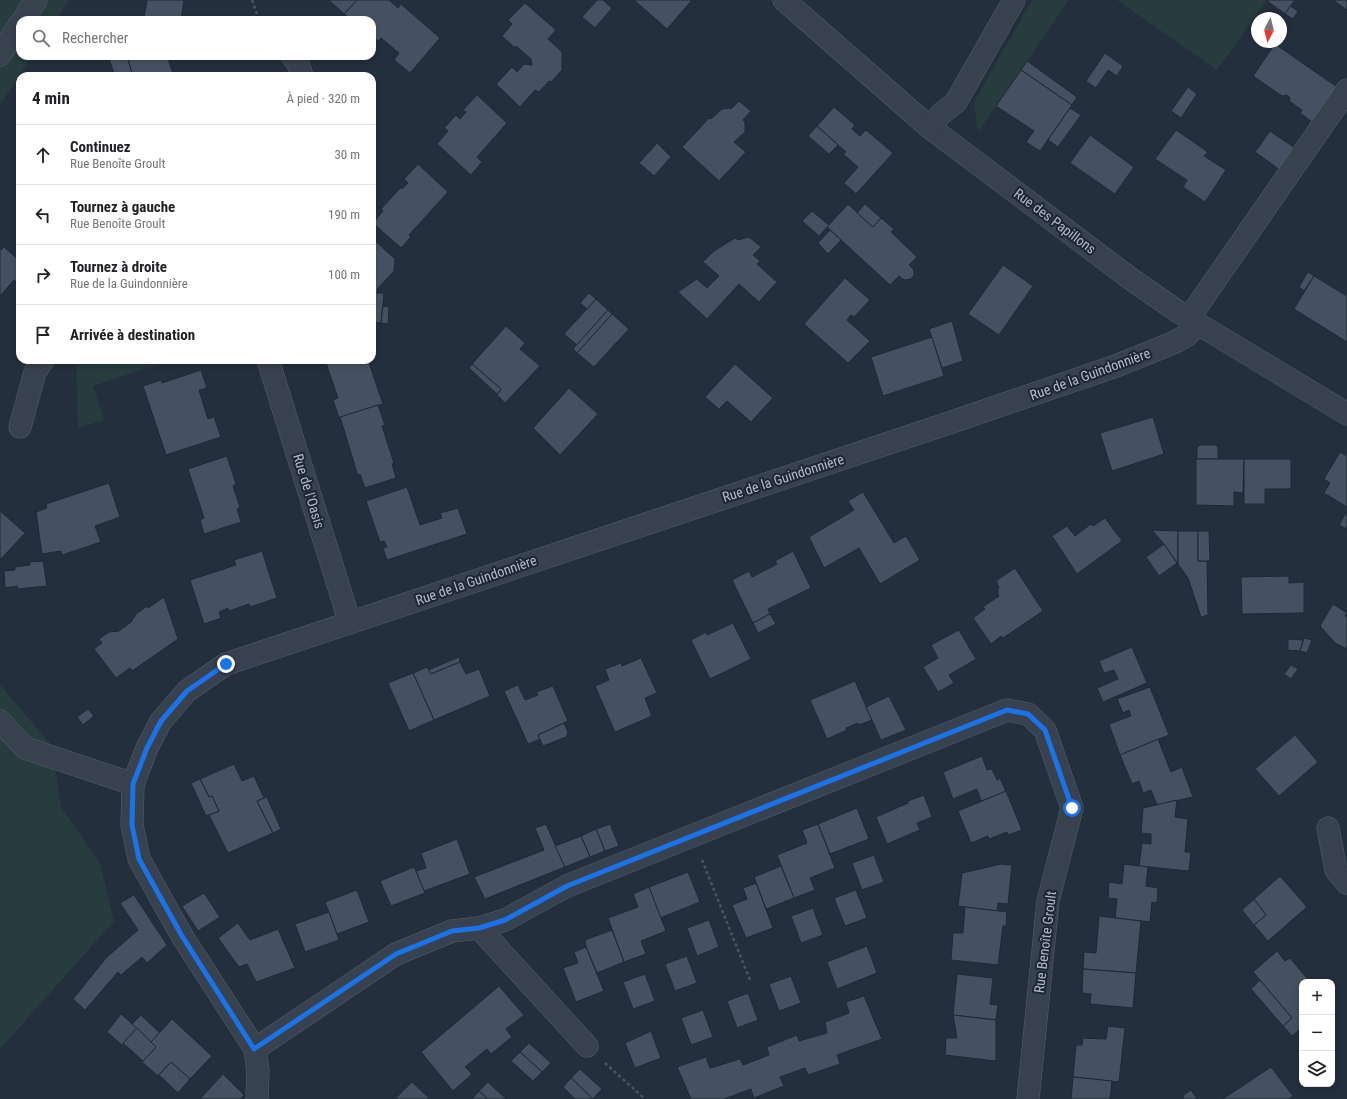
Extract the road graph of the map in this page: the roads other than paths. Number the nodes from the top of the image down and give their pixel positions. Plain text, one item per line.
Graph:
1 (36, 0) edge
2 (784, 0) edge
3 (1014, 0) edge
4 (26, 16) edge
5 (16, 30) edge
6 (0, 55) edge
7 (295, 60) edge
8 (300, 72) edge
9 (1347, 90) edge
10 (929, 127) junction
11 (1193, 321) junction
12 (40, 364) edge
13 (269, 364) edge
14 (1347, 414) edge
15 (20, 427) dead end
16 (350, 623) junction
17 (0, 721) edge
18 (133, 784) junction
19 (1328, 828) dead end
20 (1347, 883) edge
21 (479, 928) junction
22 (586, 1046) road end
23 (254, 1049) junction
24 (257, 1099) edge
25 (1028, 1099) edge

1 - 4 street
2 - 10 street, Rue des Papillons
3 - 10 street
5 - 6 street
7 - 8 street
9 - 11 street, Rue de la Guindonnière
10 - 11 street, Rue des Papillons
11 - 14 street, Rue des Papillons
11 - 16 street, Rue de la Guindonnière
12 - 15 street
13 - 16 street, Rue de l'Oasis
16 - 18 street, Rue de la Guindonnière
17 - 18 street
18 - 23 street, Rue de la Guindonnière
19 - 20 street
21 - 22 street
21 - 23 street, Rue Benoîte Groult
21 - 25 street, Rue Benoîte Groult
23 - 24 street, Rue de la Guindonnière

